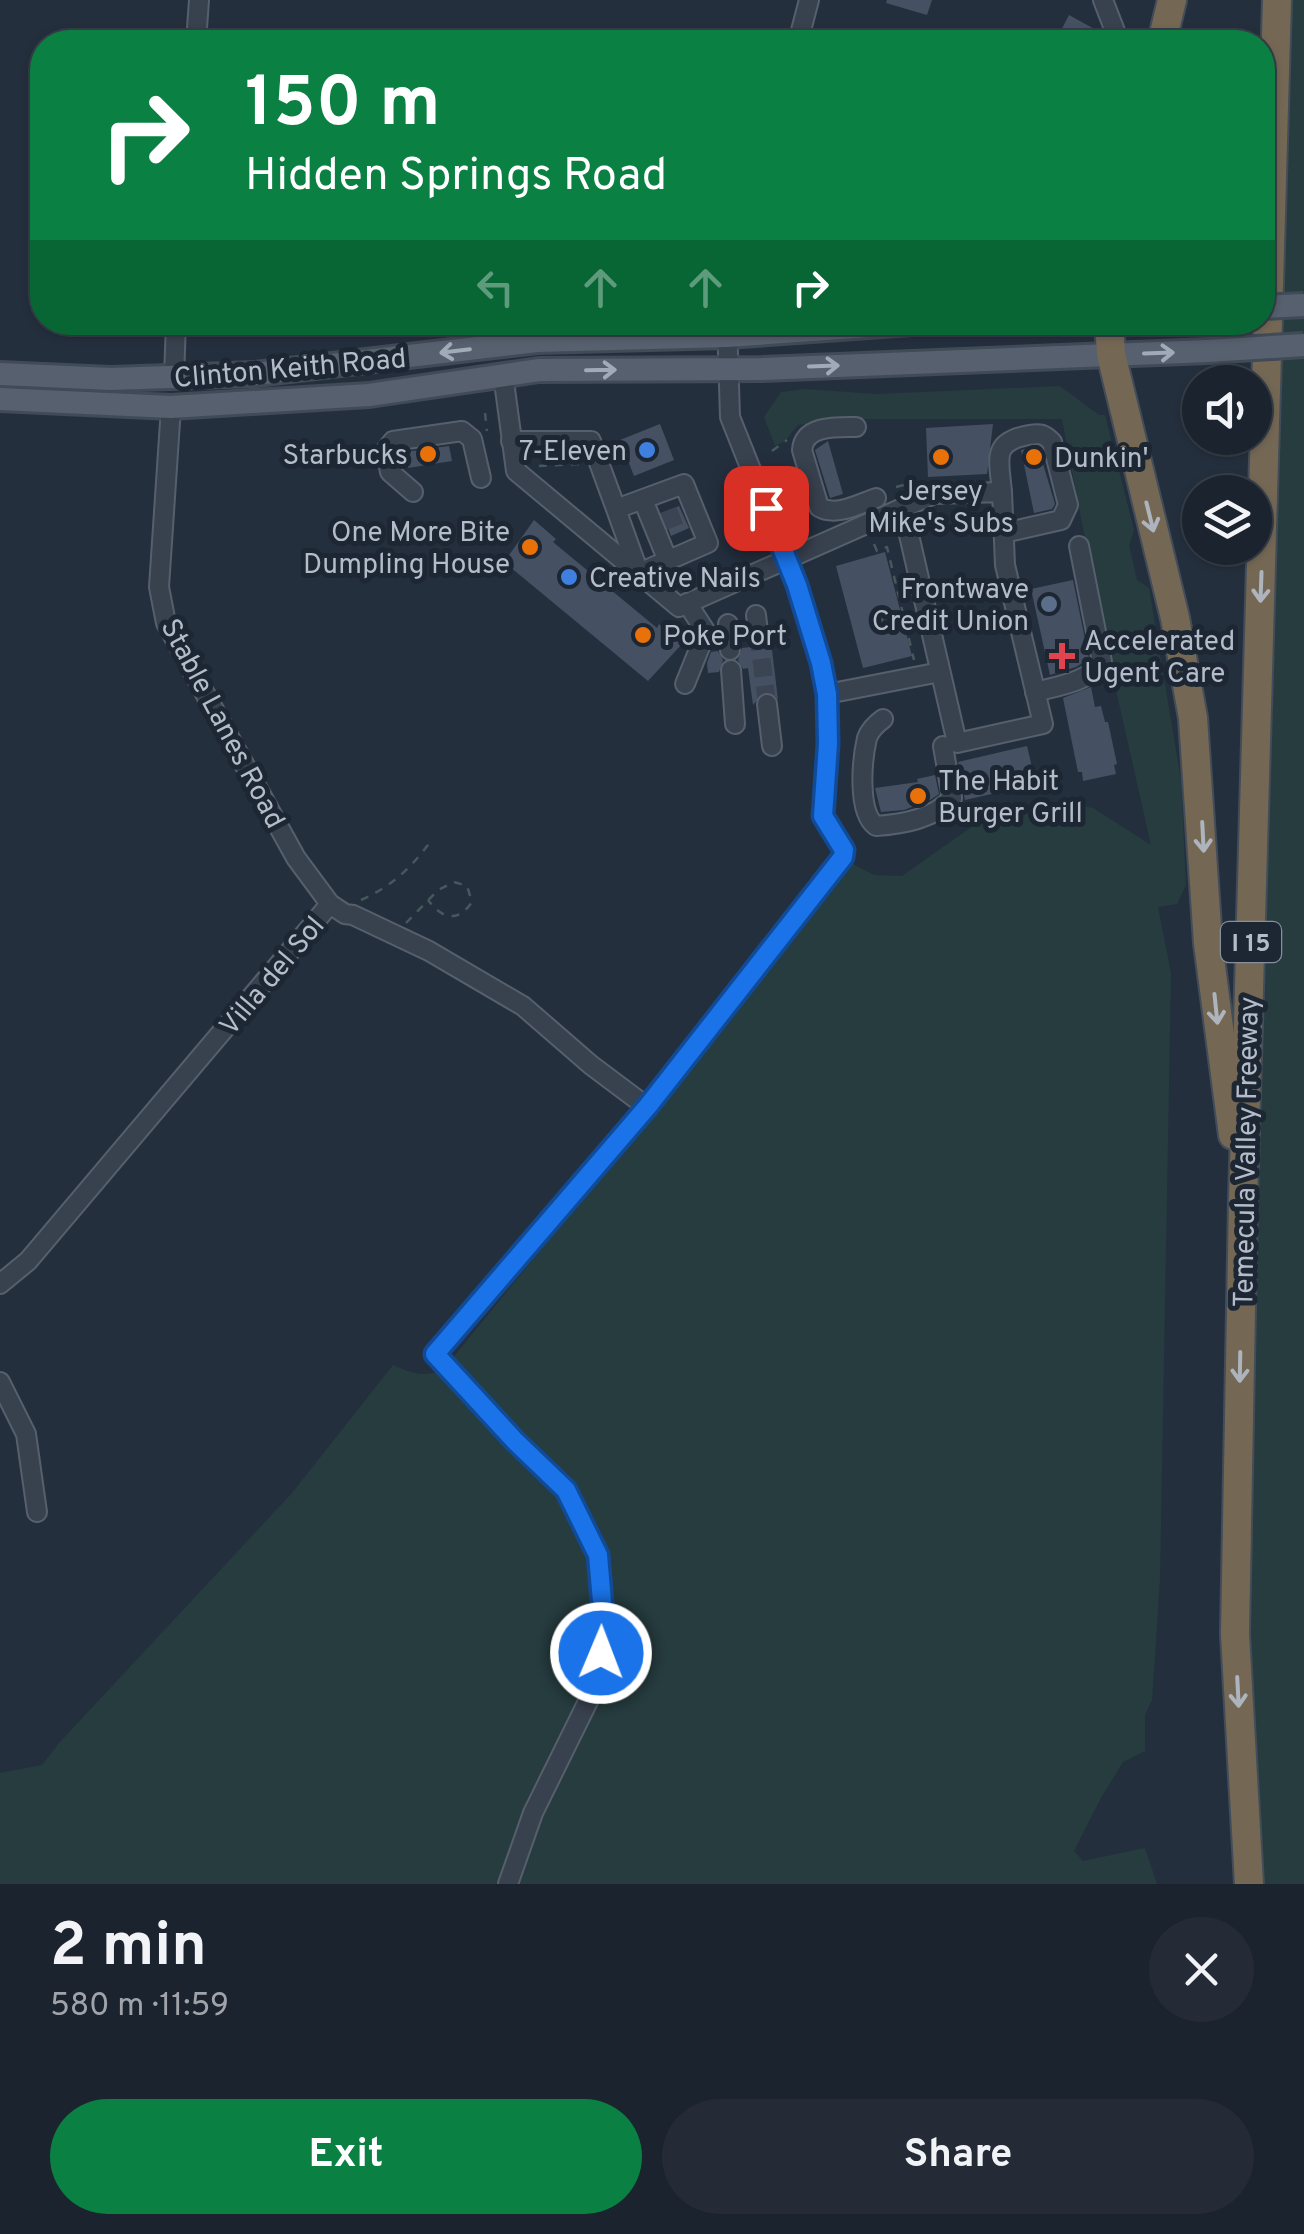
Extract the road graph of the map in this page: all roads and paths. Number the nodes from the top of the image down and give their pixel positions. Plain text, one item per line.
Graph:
1 (199, 0) edge
2 (810, 0) edge
3 (1103, 0) edge
4 (1172, 0) edge
5 (1277, 0) edge
6 (197, 30) edge
7 (801, 30) edge
8 (1115, 30) edge
9 (1165, 30) edge
10 (1275, 71) edge
11 (1304, 305) edge
12 (1275, 306) edge
13 (176, 335) edge
14 (632, 335) edge
15 (727, 335) edge
16 (1110, 335) edge
17 (1268, 335) edge
18 (1304, 346) edge
19 (1111, 354) junction
20 (362, 364) junction
21 (726, 369) junction
22 (0, 374) edge
23 (504, 374) junction
24 (174, 378) junction
25 (0, 399) edge
26 (39, 402) junction
27 (171, 408) junction
28 (856, 427) dead end
29 (511, 440) junction
30 (587, 464) dead end
31 (528, 466) dead end
32 (481, 478) dead end
33 (904, 484) dead end
34 (896, 486) dead end
35 (413, 492) dead end
36 (1002, 492) junction
37 (876, 498) dead end
38 (657, 501) junction
39 (902, 509) junction
40 (616, 510) junction
41 (677, 533) tunnel mouth
42 (1004, 533) junction
43 (874, 544) dead end
44 (1079, 546) dead end
45 (677, 557) junction
46 (787, 560) junction
47 (638, 573) junction
48 (687, 603) junction
49 (728, 624) dead end
50 (730, 650) dead end
51 (915, 662) dead end
52 (732, 670) dead end
53 (940, 672) junction
54 (685, 684) dead end
55 (1035, 692) junction
56 (827, 694) junction
57 (767, 704) tunnel mouth
58 (883, 720) dead end
59 (735, 724) dead end
60 (772, 746) dead end
61 (943, 746) dead end
62 (431, 842) dead end
63 (428, 900) junction
64 (338, 909) junction
65 (395, 935) junction
66 (648, 1106) junction
67 (1243, 1201) junction
68 (0, 1284) edge
69 (0, 1382) edge
70 (38, 1512) dead end
71 (508, 1884) edge
72 (1249, 1884) edge

1 - 6 street
2 - 7 street
3 - 8 street
4 - 9 highway
5 -> 10 highway, Temecula Valley Freeway / I 15
11 - 12 main road, bridge
13 - 24 street
14 -> 20 main road, Clinton Keith Road
15 - 21 street
16 - 19 highway
17 -> 67 highway, Temecula Valley Freeway / I 15
19 -> 18 main road, Clinton Keith Road, bridge
21 -> 19 main road, Clinton Keith Road
19 -> 67 highway
20 - 24 main road, Clinton Keith Road
20 - 27 main road
23 -> 21 main road, Clinton Keith Road
21 - 46 street
22 - 24 main road, Clinton Keith Road
23 - 27 main road, Clinton Keith Road
23 - 29 street
24 - 26 main road
25 - 26 main road, Clinton Keith Road
26 - 27 main road, Clinton Keith Road
27 - 64 street, Stable Lanes Road
28 - 37 street
29 - 40 street
29 - 47 street
30 - 31 path
32 - 35 street
33 - 34 path
36 - 39 street
36 - 42 street
36 - 42 street
38 - 40 street
38 - 45 street
38 - 45 street
39 - 46 street
39 - 53 street
40 - 47 street
41 - 45 street
42 - 55 street
43 - 51 path
44 - 55 street
45 - 47 street
46 - 48 street
46 - 56 street
47 - 48 street
48 - 54 street
49 - 50 street
52 - 59 street
53 - 55 street
53 - 56 street
56 - 66 street
57 - 60 street
58 - 61 street
62 - 64 path
63 - 63 path
63 - 65 path
64 - 65 street, Villa del Sol
64 - 68 street, Villa del Sol
65 - 66 street, Villa del Sol
66 - 71 street
67 -> 72 highway, Temecula Valley Freeway / I 15
69 - 70 street

